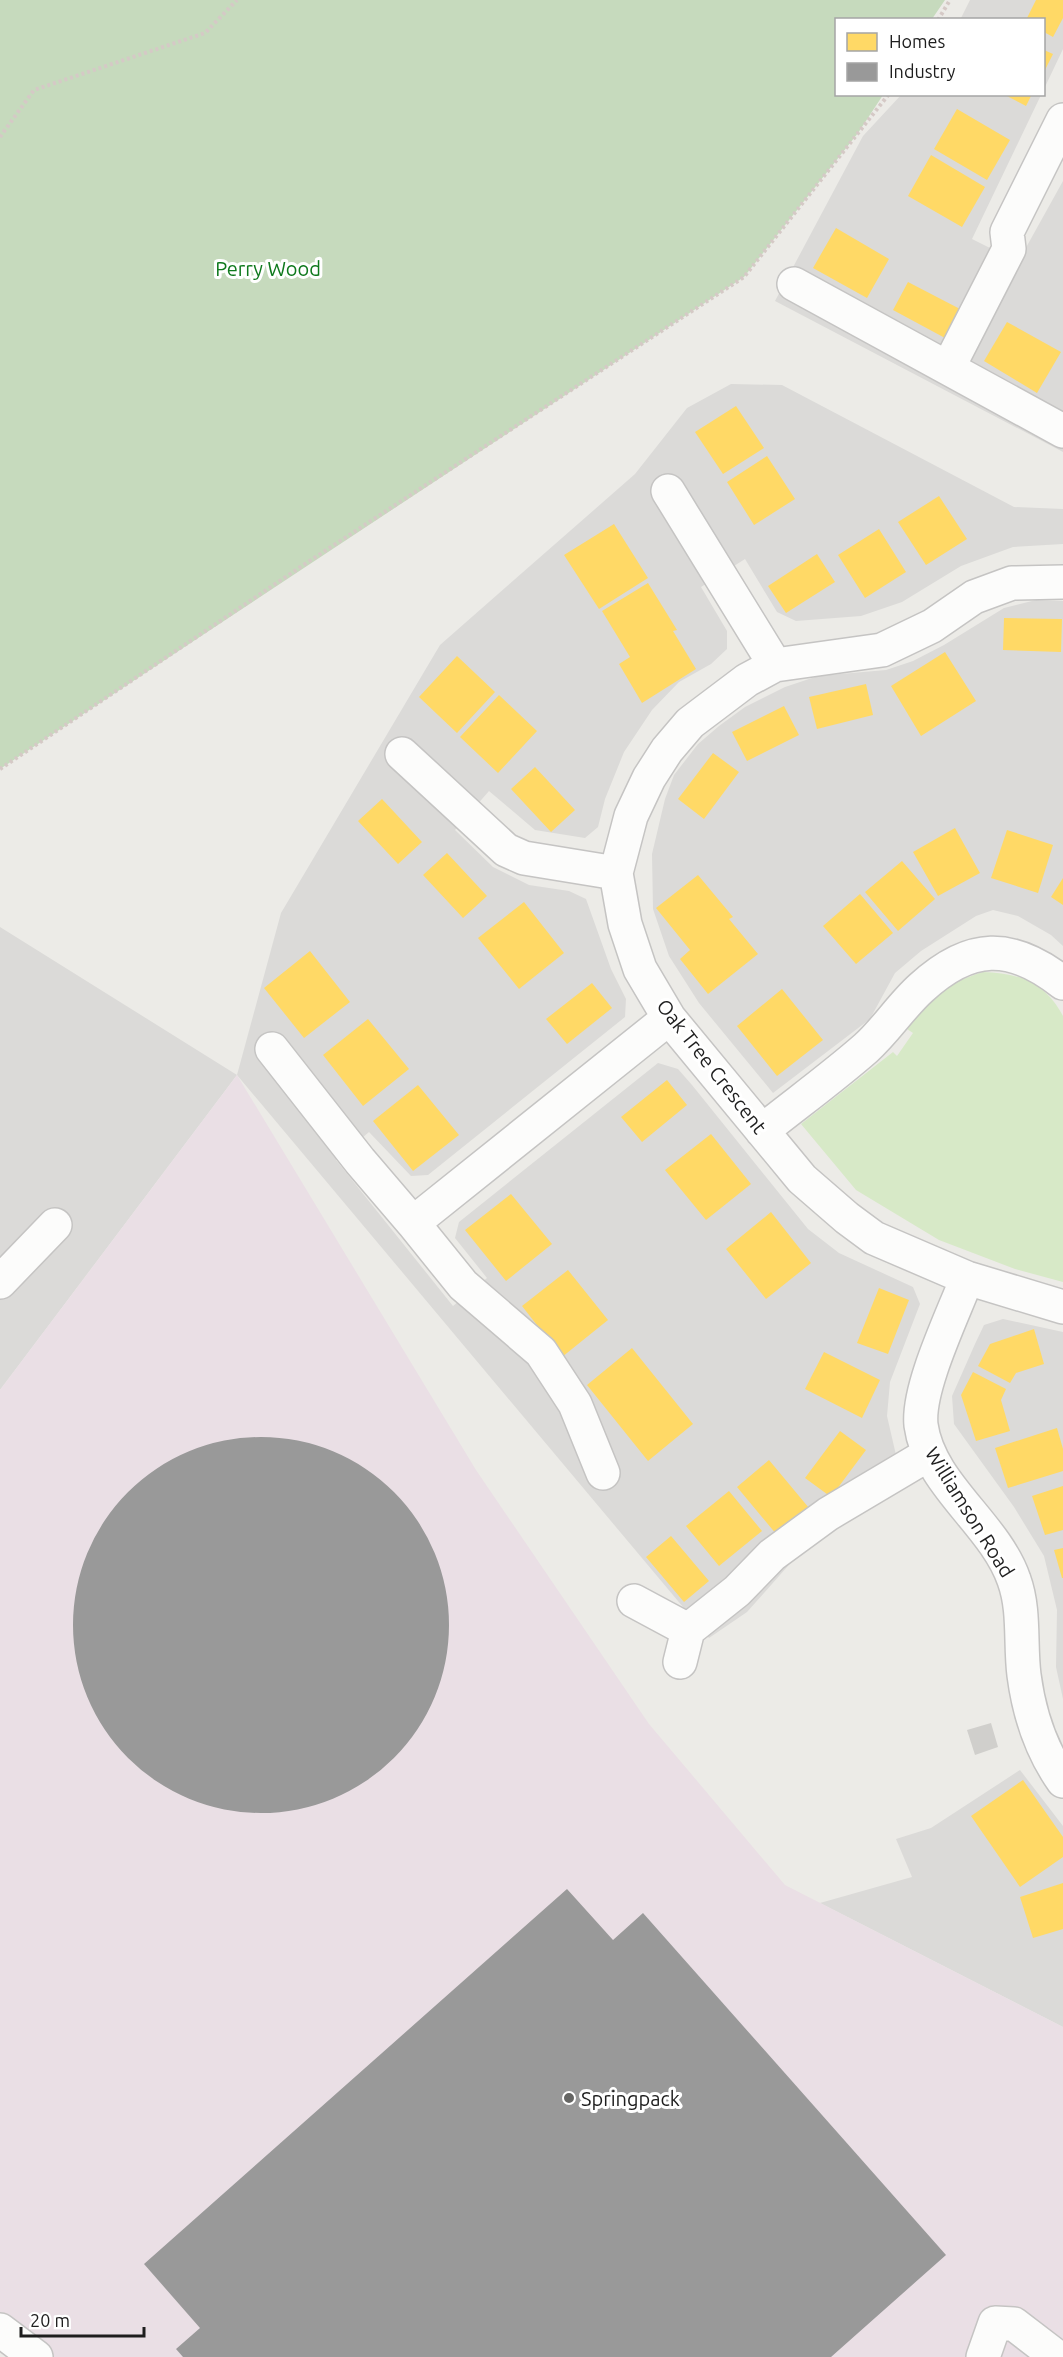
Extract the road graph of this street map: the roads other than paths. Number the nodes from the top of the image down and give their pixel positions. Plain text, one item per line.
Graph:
1 (1063, 120) edge
2 (794, 284) dead end
3 (948, 368) junction
4 (1063, 431) edge
5 (668, 490) dead end
6 (1063, 582) edge
7 (775, 665) junction
8 (402, 754) dead end
9 (616, 873) junction
10 (1063, 983) edge
11 (669, 1018) junction
12 (272, 1048) dead end
13 (762, 1131) junction
14 (413, 1222) junction
15 (55, 1225) dead end
16 (967, 1278) junction
17 (0, 1282) edge
18 (1063, 1307) edge
19 (929, 1454) junction
20 (603, 1473) dead end
21 (634, 1601) dead end
22 (688, 1630) junction
23 (680, 1662) dead end
24 (1063, 1781) edge
25 (0, 2330) edge
26 (36, 2357) edge
27 (983, 2357) edge
28 (1057, 2357) edge

1 - 3 street
2 - 3 street
3 - 4 street
5 - 7 street
6 - 7 street, Oak Tree Crescent
7 - 9 street, Oak Tree Crescent
8 - 9 street
9 - 11 street, Oak Tree Crescent
10 - 13 street
11 - 13 street, Oak Tree Crescent
11 - 14 street
12 - 14 street
13 - 16 street, Oak Tree Crescent
14 - 20 street
15 - 17 street
16 - 18 street, Oak Tree Crescent
16 - 19 street, Williamson Road
19 - 22 street
19 - 24 street, Williamson Road
21 - 22 street
22 - 23 street
25 - 26 street
27 - 28 street

